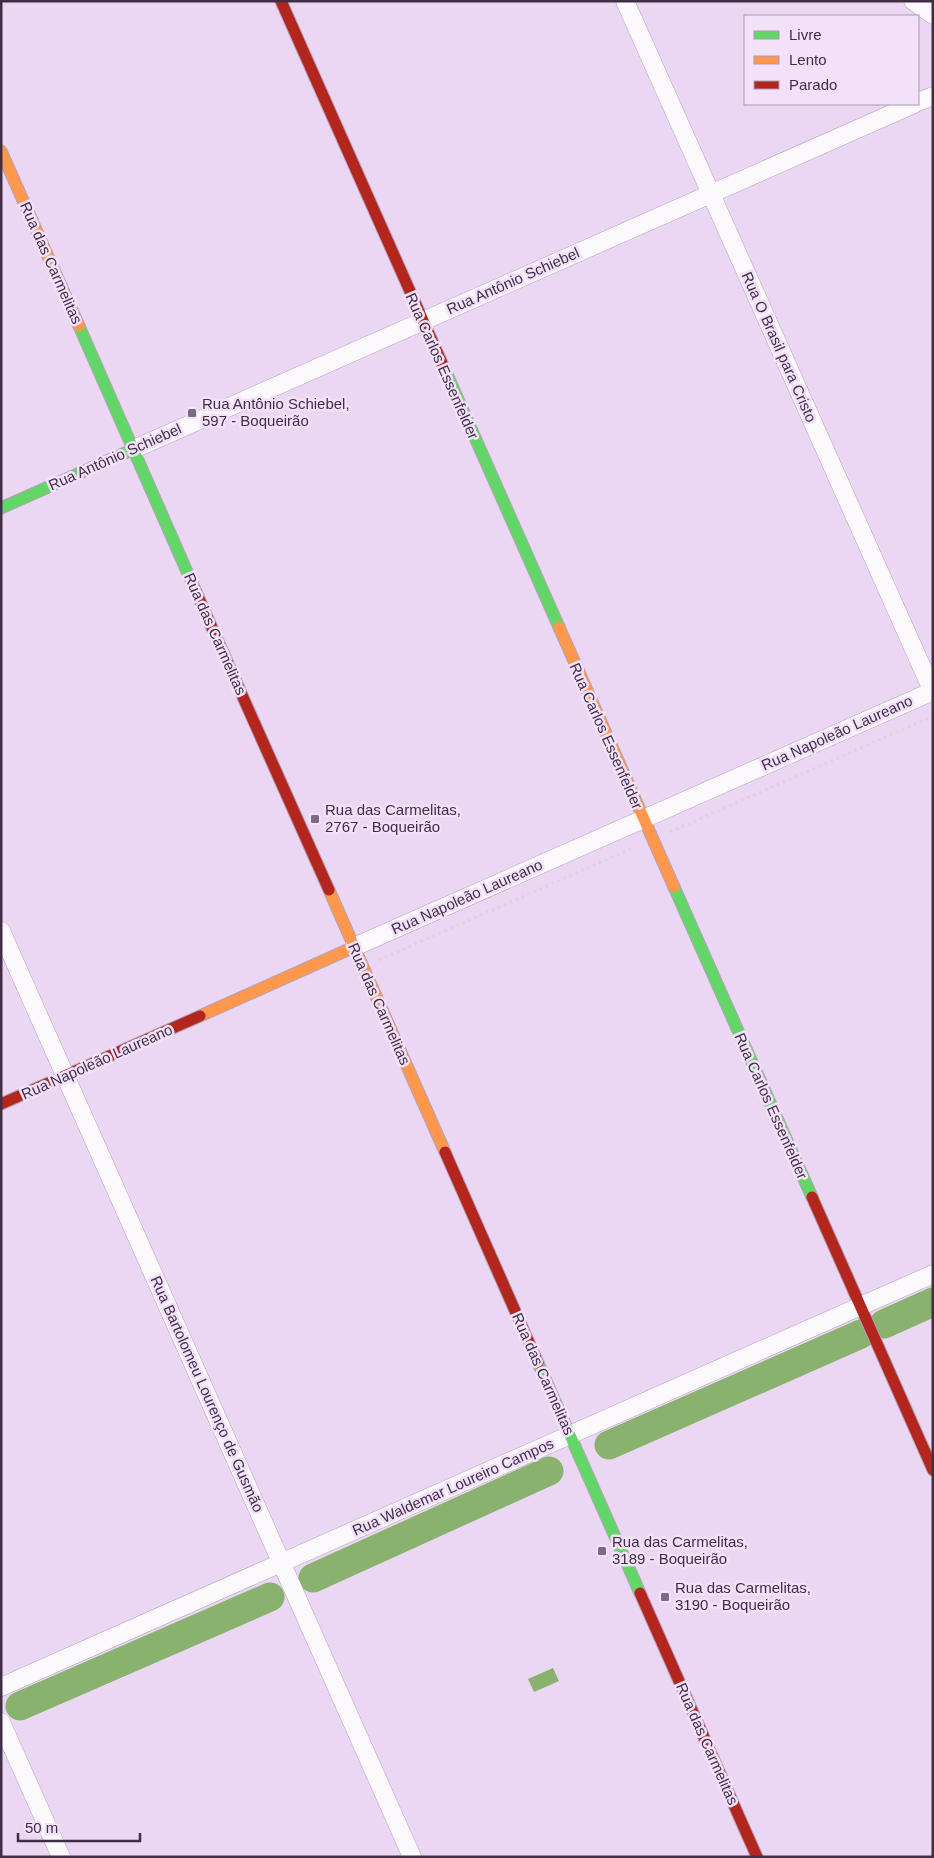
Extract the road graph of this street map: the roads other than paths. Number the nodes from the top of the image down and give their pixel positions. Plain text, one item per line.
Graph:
1 (281, 1) edge
2 (625, 1) edge
3 (913, 1) edge
4 (933, 16) edge
5 (933, 96) edge
6 (919, 102) edge
7 (911, 105) edge
8 (1, 151) edge
9 (711, 194) junction
10 (423, 321) junction
11 (134, 449) junction
12 (1, 508) edge
13 (933, 691) edge
14 (643, 820) junction
15 (1, 931) edge
16 (354, 947) junction
17 (65, 1076) junction
18 (1, 1104) edge
19 (933, 1274) edge
20 (860, 1306) junction
21 (570, 1435) junction
22 (933, 1470) edge
23 (282, 1563) junction
24 (1, 1687) edge
25 (1, 1722) edge
26 (61, 1857) edge
27 (412, 1857) edge
28 (757, 1857) edge

1 - 10 street, Rua Carlos Essenfelder
2 - 9 street, Rua O Brasil para Cristo
3 - 4 street
5 - 6 street, Rua Antônio Schiebel
7 - 9 street, Rua Antônio Schiebel
8 - 11 street, Rua das Carmelitas
9 - 10 street, Rua Antônio Schiebel
9 - 13 street, Rua O Brasil para Cristo
10 - 11 street, Rua Antônio Schiebel
10 - 14 street, Rua Carlos Essenfelder
11 - 12 street, Rua Antônio Schiebel
11 - 16 street, Rua das Carmelitas
13 - 14 street, Rua Napoleão Laureano
14 - 16 street, Rua Napoleão Laureano
14 - 20 street, Rua Carlos Essenfelder
15 - 17 street, Rua Bartolomeu Lourenço de Gusmão
16 - 17 street, Rua Napoleão Laureano
16 - 21 street, Rua das Carmelitas
17 - 18 street, Rua Napoleão Laureano
17 - 23 street, Rua Bartolomeu Lourenço de Gusmão
19 - 20 street, Rua Waldemar Loureiro Campos
20 - 21 street, Rua Waldemar Loureiro Campos
20 - 22 street, Rua Carlos Essenfelder
21 - 23 street, Rua Waldemar Loureiro Campos
21 - 28 street, Rua das Carmelitas
23 - 24 street, Rua Waldemar Loureiro Campos
23 - 27 street, Rua Bartolomeu Lourenço de Gusmão
25 - 26 street

